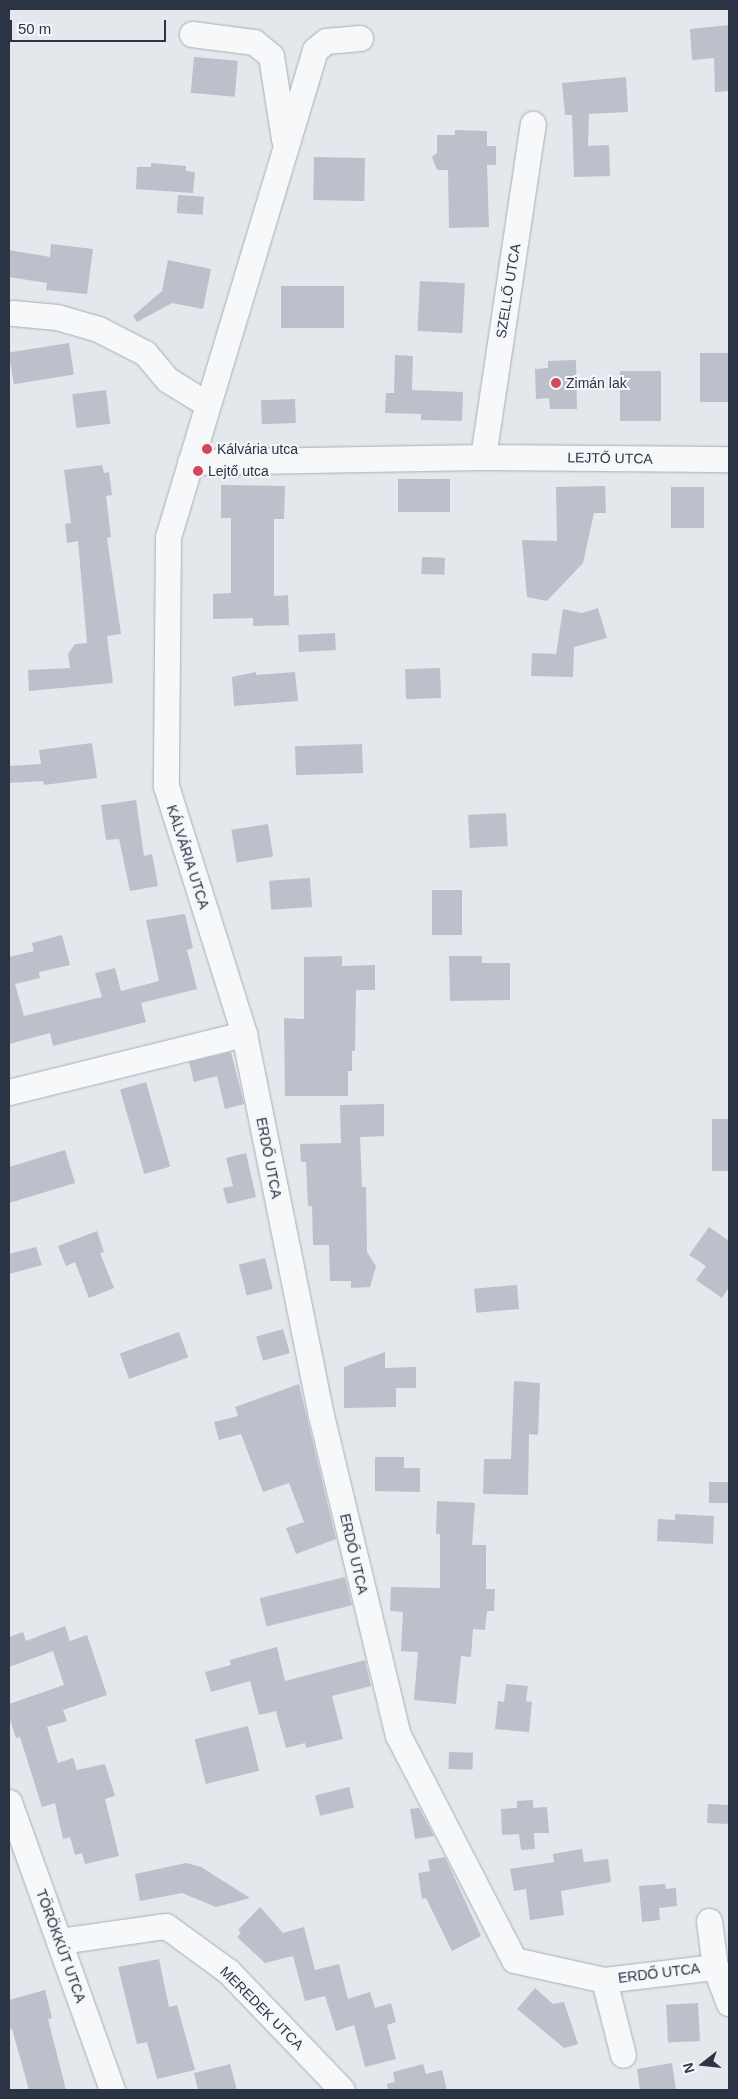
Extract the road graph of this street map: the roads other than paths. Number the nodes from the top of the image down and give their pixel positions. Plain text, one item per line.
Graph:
1 (192, 34) dead end
2 (360, 38) dead end
3 (533, 124) dead end
4 (286, 149) junction
5 (13, 313) dead end
6 (207, 404) junction
7 (483, 457) junction
8 (729, 459) edge
9 (190, 462) junction
10 (244, 1034) junction
11 (9, 1092) edge
12 (9, 1802) edge
13 (709, 1921) dead end
14 (60, 1941) junction
15 (715, 1967) junction
16 (604, 1980) junction
17 (729, 2002) edge
18 (623, 2055) dead end
19 (112, 2090) edge
20 (342, 2090) edge

1 - 4 street, KÁLVÁRIA UTCA
2 - 4 street, KÁLVÁRIA UTCA
3 - 7 street, SZELLŐ UTCA
4 - 6 street, KÁLVÁRIA UTCA
5 - 6 street
6 - 9 street, KÁLVÁRIA UTCA
7 - 8 street, LEJTŐ UTCA
7 - 9 street, LEJTŐ UTCA
9 - 10 street, KÁLVÁRIA UTCA
10 - 11 street
10 - 16 street, ERDŐ UTCA
12 - 14 street, TÖRÖKKÚT UTCA
13 - 15 street, ERDŐ UTCA
14 - 19 street, TÖRÖKKÚT UTCA
14 - 20 street, MEREDEK UTCA
15 - 16 street, ERDŐ UTCA
15 - 17 street, ERDŐ UTCA
16 - 18 street, ERDŐ UTCA

